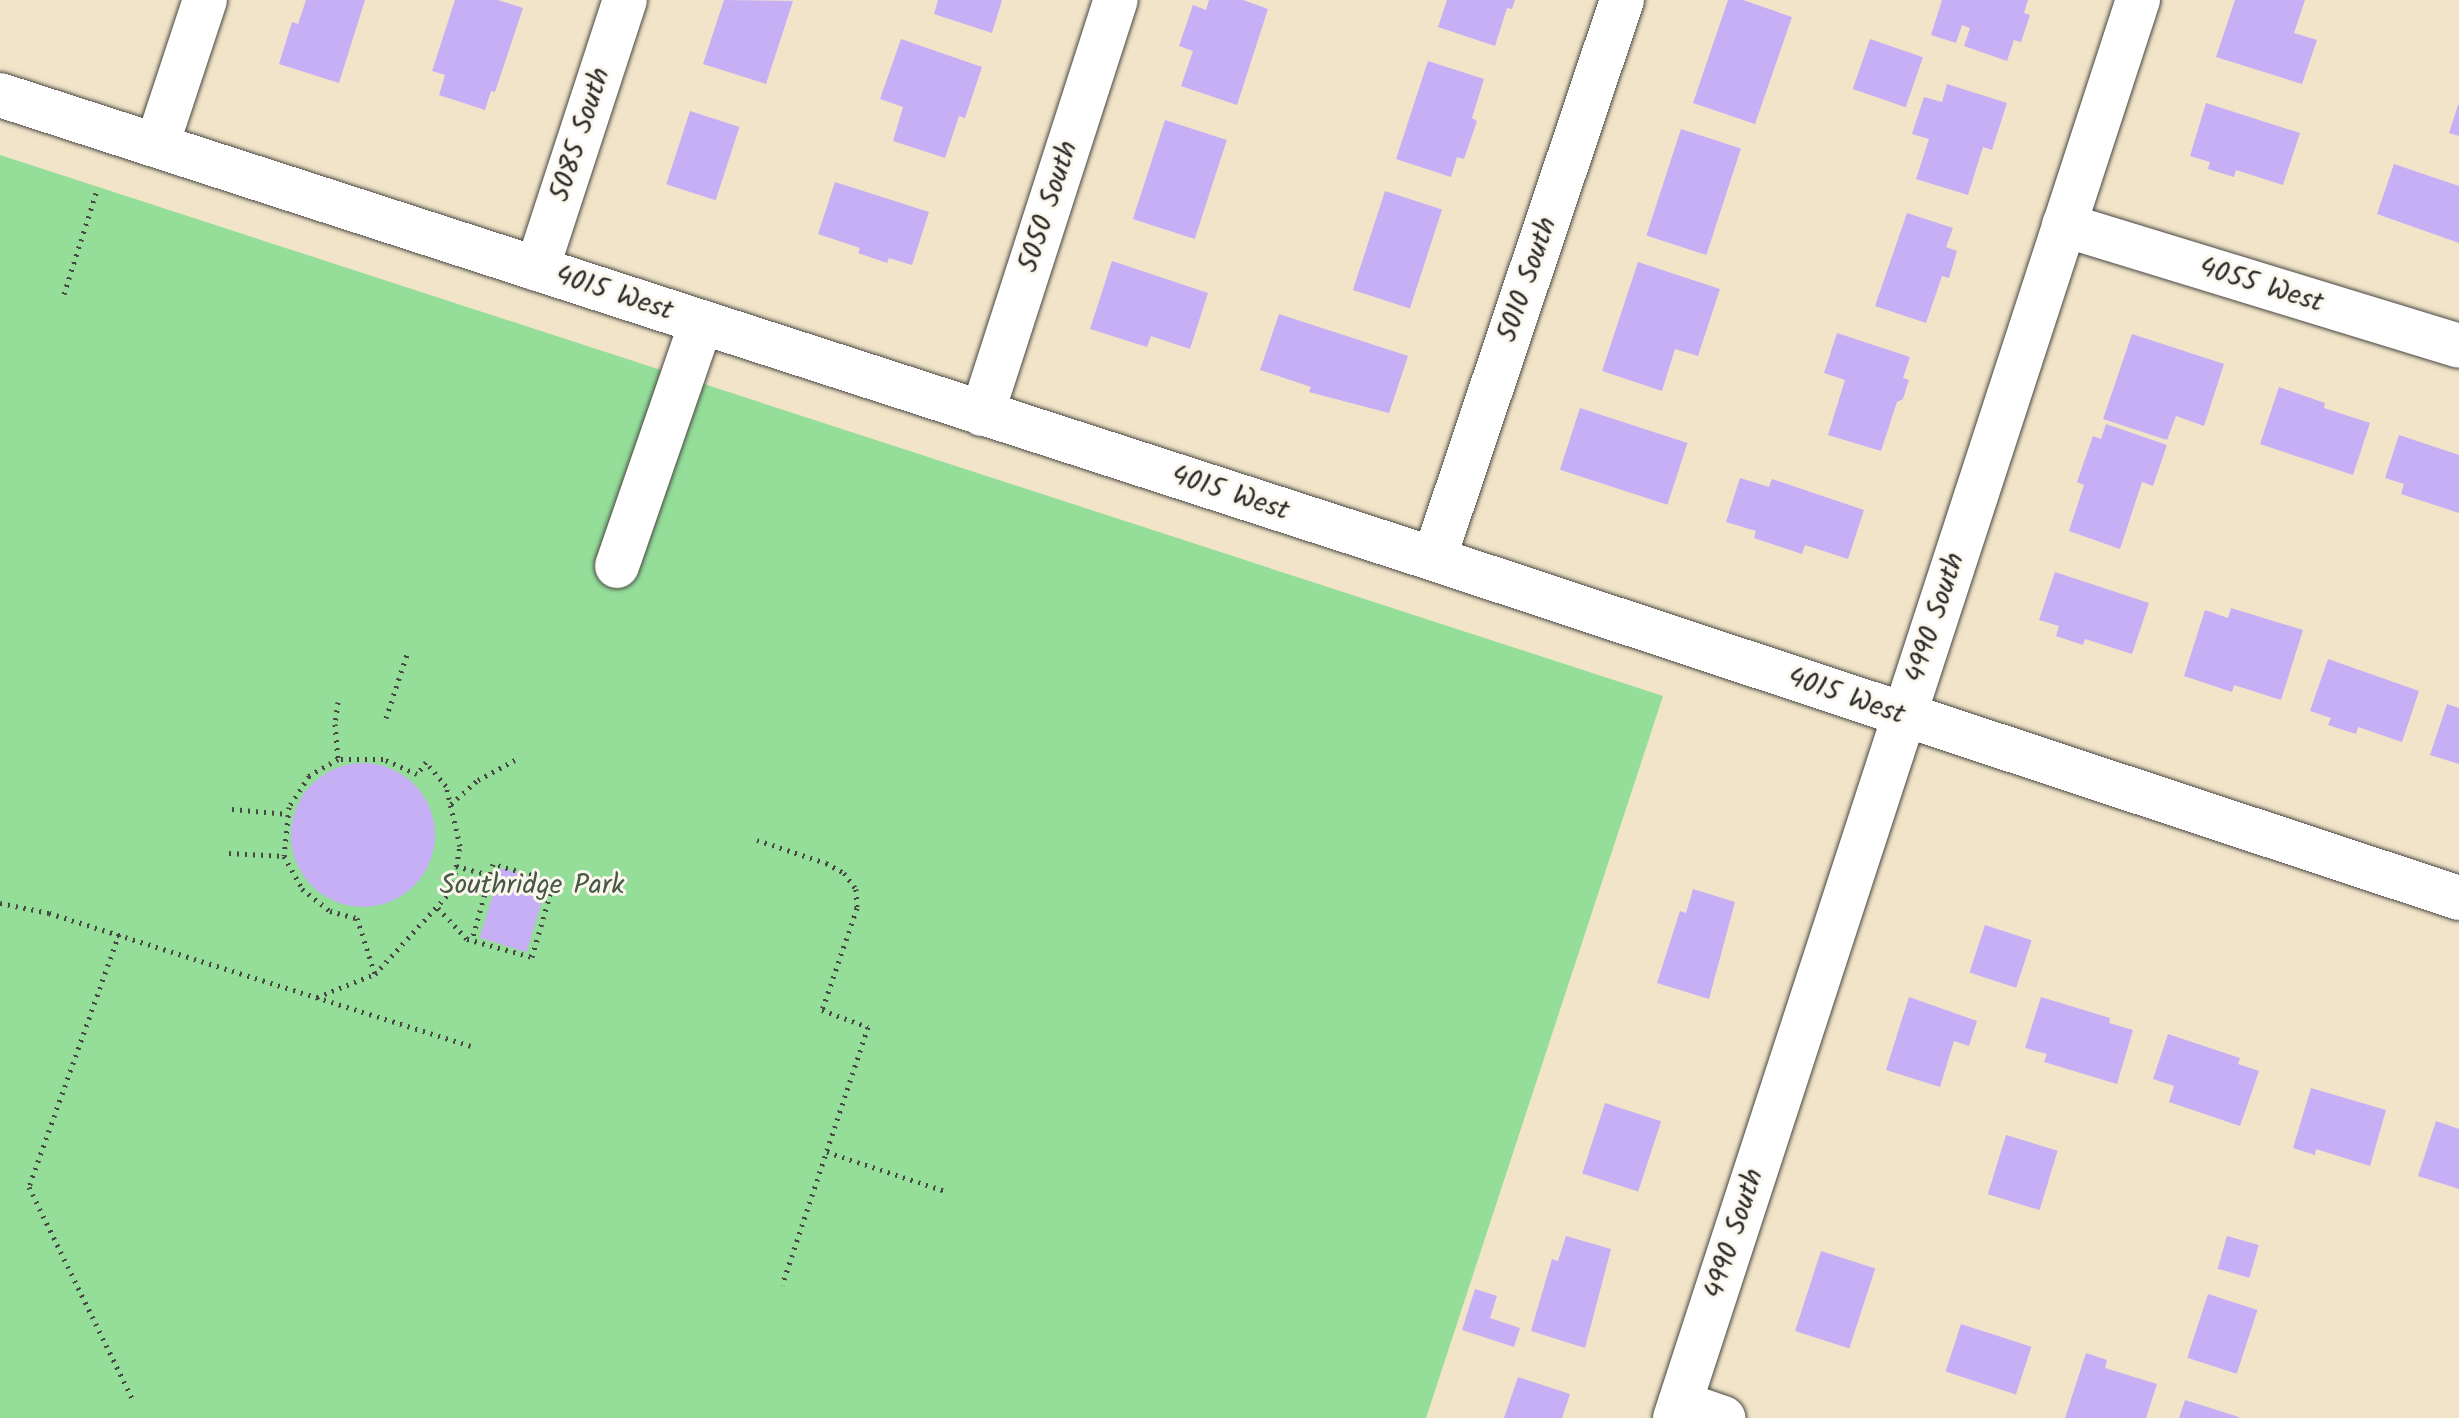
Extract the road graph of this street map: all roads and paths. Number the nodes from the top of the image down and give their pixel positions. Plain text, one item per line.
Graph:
1 (205, 0) edge
2 (625, 0) edge
3 (1116, 0) edge
4 (1622, 0) edge
5 (2138, 0) edge
6 (0, 95) edge
7 (157, 145) junction
8 (96, 193) dead end
9 (2064, 225) junction
10 (537, 269) junction
11 (64, 294) dead end
12 (701, 323) junction
13 (2459, 346) edge
14 (982, 414) junction
15 (1434, 559) junction
16 (617, 566) dead end
17 (407, 654) dead end
18 (338, 702) dead end
19 (1903, 717) junction
20 (386, 718) dead end
21 (338, 759) junction
22 (515, 760) dead end
23 (451, 804) junction
24 (232, 809) dead end
25 (288, 814) junction
26 (757, 840) dead end
27 (229, 853) dead end
28 (284, 856) junction
29 (456, 866) junction
30 (490, 875) junction
31 (2459, 898) edge
32 (0, 903) edge
33 (438, 908) junction
34 (119, 934) junction
35 (472, 940) junction
36 (375, 974) junction
37 (317, 997) junction
38 (471, 1046) dead end
39 (827, 1152) junction
40 (945, 1191) dead end
41 (782, 1285) dead end
42 (132, 1398) dead end
43 (1678, 1411) edge
44 (1723, 1418) edge

1 - 7 street
2 - 10 street, 5085 South
3 - 14 street, 5050 South
4 - 15 street, 5010 South
5 - 9 street, 4990 South
6 - 7 street, 4015 West
7 - 10 street, 4015 West
8 - 11 path
9 - 13 street, 4055 West
9 - 19 street, 4990 South
10 - 12 street, 4015 West
12 - 14 street, 4015 West
12 - 16 street
14 - 15 street, 4015 West
15 - 19 street, 4015 West
17 - 20 path
18 - 21 path
19 - 31 street, 4015 West
19 - 43 street, 4990 South
21 - 23 path
21 - 25 path
22 - 23 path
23 - 29 path
24 - 25 path
25 - 28 path
26 - 39 path
27 - 28 path
28 - 36 path
29 - 30 path
29 - 33 path
30 - 35 path
30 - 35 path
32 - 34 path
33 - 35 path
33 - 36 path
34 - 37 path
34 - 42 path
36 - 37 path
37 - 38 path
39 - 40 path
39 - 41 path
43 - 44 street

